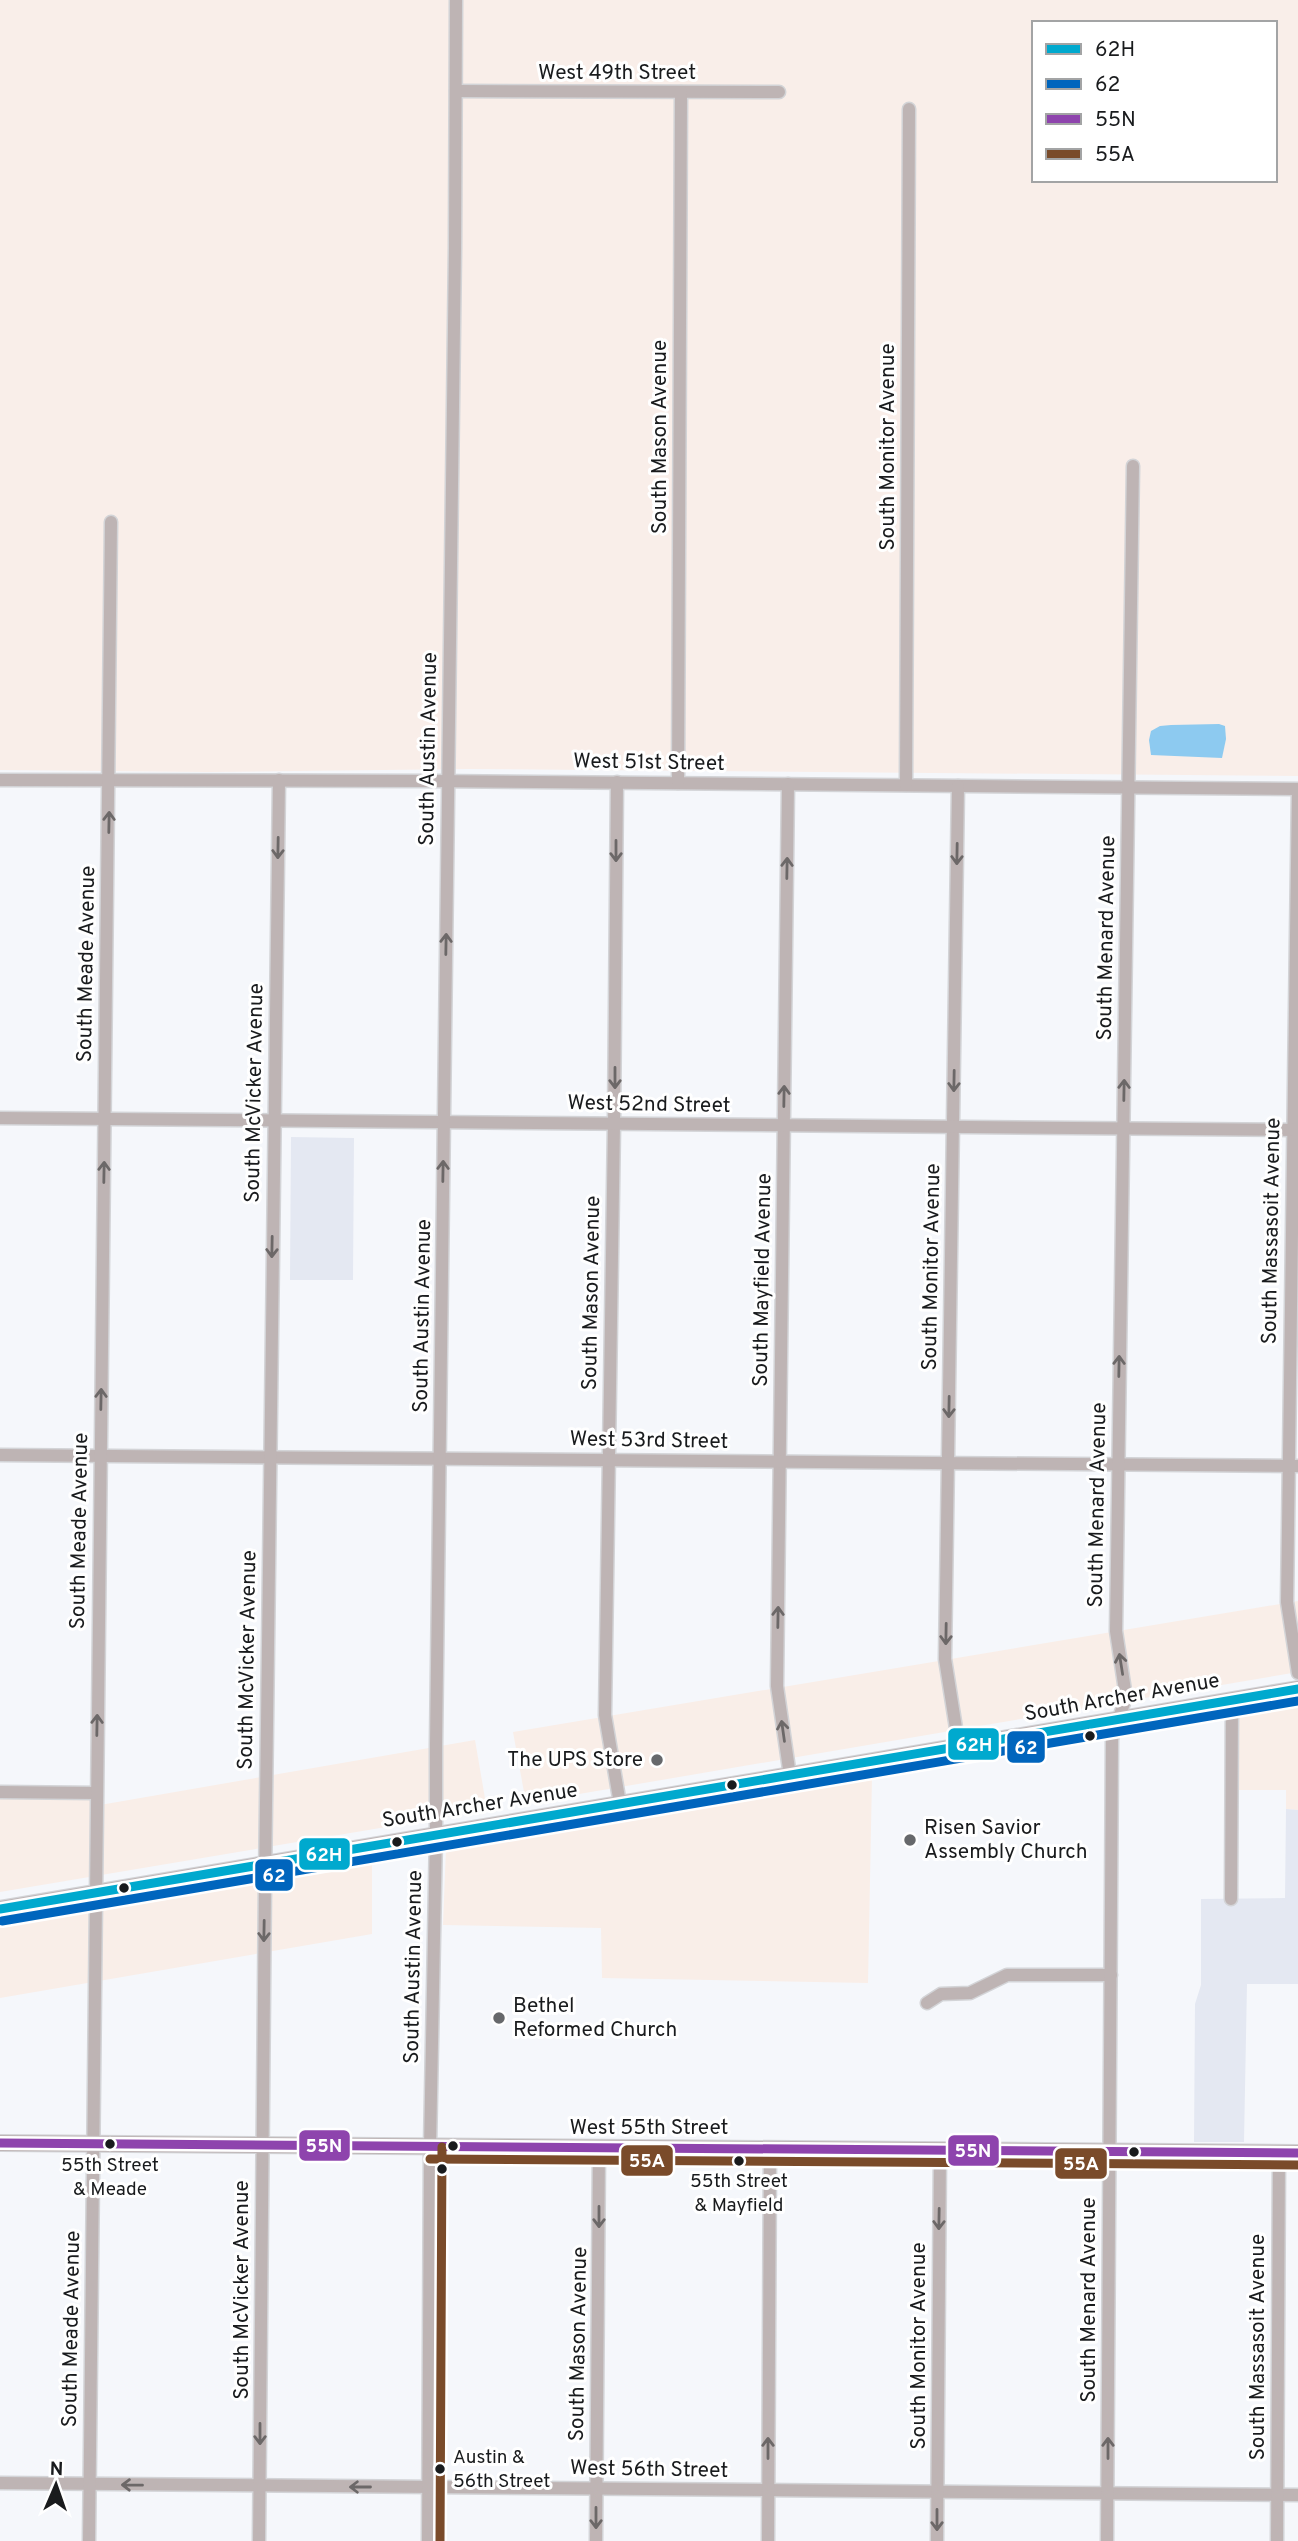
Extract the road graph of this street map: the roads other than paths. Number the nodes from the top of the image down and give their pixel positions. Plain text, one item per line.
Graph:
1 (456, 0) edge
2 (456, 91) junction
3 (681, 92) junction
4 (779, 92) dead end
5 (909, 108) dead end
6 (1133, 466) dead end
7 (111, 522) dead end
8 (0, 780) edge
9 (279, 780) junction
10 (109, 781) junction
11 (448, 781) junction
12 (617, 782) junction
13 (678, 783) junction
14 (788, 784) junction
15 (906, 785) junction
16 (958, 786) junction
17 (1129, 787) junction
18 (1298, 789) edge
19 (0, 1118) edge
20 (104, 1119) junction
21 (274, 1121) junction
22 (444, 1122) junction
23 (614, 1124) junction
24 (784, 1125) junction
25 (953, 1127) junction
26 (1124, 1128) junction
27 (1296, 1130) edge
28 (0, 1455) edge
29 (100, 1456) junction
30 (270, 1459) junction
31 (440, 1460) junction
32 (608, 1460) junction
33 (779, 1462) junction
34 (949, 1463) junction
35 (1117, 1465) junction
36 (1293, 1466) edge
37 (1298, 1673) edge
38 (1298, 1689) edge
39 (1232, 1700) junction
40 (1119, 1720) junction
41 (959, 1747) junction
42 (790, 1776) junction
43 (0, 1792) edge
44 (96, 1793) junction
45 (620, 1804) junction
46 (436, 1833) junction
47 (265, 1863) junction
48 (95, 1893) junction
49 (1231, 1899) dead end
50 (0, 1909) edge
51 (1111, 1975) junction
52 (927, 2003) dead end
53 (0, 2143) edge
54 (93, 2144) junction
55 (262, 2145) junction
56 (430, 2147) junction
57 (599, 2148) junction
58 (770, 2150) junction
59 (940, 2151) junction
60 (1110, 2152) junction
61 (1279, 2153) junction
62 (1298, 2153) edge
63 (0, 2483) edge
64 (89, 2484) junction
65 (260, 2486) junction
66 (428, 2487) junction
67 (596, 2489) junction
68 (768, 2490) junction
69 (938, 2492) junction
70 (1108, 2493) junction
71 (1277, 2495) junction
72 (1298, 2495) edge
73 (89, 2541) edge
74 (259, 2541) edge
75 (428, 2541) edge
76 (596, 2541) edge
77 (768, 2541) edge
78 (937, 2541) edge
79 (1107, 2541) edge
80 (1277, 2541) edge

1 - 2 street, South Austin Avenue
2 - 3 street, West 49th Street
2 - 11 street, South Austin Avenue
3 - 4 street, West 49th Street
3 - 13 street, South Mason Avenue
5 - 15 street, South Monitor Avenue
6 - 17 street, South Menard Avenue
7 - 10 street, South Meade Avenue
8 - 10 street, West 51st Street
9 - 10 street, West 51st Street
9 - 11 street, West 51st Street
9 -> 21 street, South McVicker Avenue
20 -> 10 street, South Meade Avenue
11 - 12 street, West 51st Street
22 -> 11 street, South Austin Avenue
12 - 13 street, West 51st Street
12 -> 23 street, South Mason Avenue
13 - 14 street, West 51st Street
14 - 15 street, West 51st Street
24 -> 14 street, South Mayfield Avenue
15 - 16 street, West 51st Street
16 - 17 street, West 51st Street
16 -> 25 street, South Monitor Avenue
17 - 18 street, West 51st Street
26 -> 17 street, South Menard Avenue
18 - 27 street, South Massasoit Avenue
19 - 20 street, West 52nd Street
20 - 21 street, West 52nd Street
29 -> 20 street, South Meade Avenue
21 - 22 street, West 52nd Street
21 -> 30 street, South McVicker Avenue
22 - 23 street, West 52nd Street
31 -> 22 street, South Austin Avenue
23 - 24 street, West 52nd Street
23 - 32 street, South Mason Avenue
24 - 25 street, West 52nd Street
24 - 33 street, South Mayfield Avenue
25 - 26 street, West 52nd Street
25 -> 34 street, South Monitor Avenue
26 - 27 street, West 52nd Street
35 -> 26 street, South Menard Avenue
27 - 36 street, South Massasoit Avenue
28 - 29 street, West 53rd Street
29 - 30 street, West 53rd Street
44 -> 29 street, South Meade Avenue
30 - 31 street, West 53rd Street
30 - 47 street, South McVicker Avenue
31 - 32 street, West 53rd Street
31 - 46 street, South Austin Avenue
32 - 33 street, West 53rd Street
32 - 45 street, South Mason Avenue
33 - 34 street, West 53rd Street
42 -> 33 street, South Mayfield Avenue
34 - 35 street, West 53rd Street
34 -> 41 street, South Monitor Avenue
35 - 36 street, West 53rd Street
40 -> 35 street, South Menard Avenue
36 - 37 street, South Massasoit Avenue
38 - 39 main road, South Archer Avenue
39 - 40 main road, South Archer Avenue
39 - 49 street
40 - 41 main road, South Archer Avenue
40 - 51 street, South Menard Avenue
41 - 42 main road, South Archer Avenue
42 - 45 main road, South Archer Avenue
43 - 44 street
44 - 48 street, South Meade Avenue
45 - 46 main road, South Archer Avenue
46 - 47 main road, South Archer Avenue
46 - 56 street, South Austin Avenue
47 - 48 main road, South Archer Avenue
47 -> 55 street, South McVicker Avenue
48 - 50 main road, South Archer Avenue
48 - 54 street, South Meade Avenue
51 - 52 street
51 - 60 street, South Menard Avenue
53 - 54 main road, West 55th Street
54 - 55 main road, West 55th Street
54 - 64 street, South Meade Avenue
55 - 56 main road, West 55th Street
55 -> 65 street, South McVicker Avenue
56 - 57 main road, West 55th Street
56 - 66 street, South Austin Avenue
57 - 58 main road, West 55th Street
57 -> 67 street, South Mason Avenue
58 - 59 main road, West 55th Street
68 -> 58 street
59 - 60 main road, West 55th Street
59 -> 69 street, South Monitor Avenue
60 - 61 main road, West 55th Street
70 -> 60 street, South Menard Avenue
61 - 62 main road, West 55th Street
61 - 71 street, South Massasoit Avenue
63 - 64 street, West 56th Street
65 -> 64 street, West 56th Street
64 - 73 street, South Meade Avenue
66 -> 65 street, West 56th Street
65 - 74 street, South McVicker Avenue
66 - 67 street, West 56th Street
66 - 75 street, South Austin Avenue
67 - 68 street, West 56th Street
67 -> 76 street, South Mason Avenue
68 - 69 street, West 56th Street
68 - 77 street
69 - 70 street, West 56th Street
69 -> 78 street, South Monitor Avenue
70 - 71 street, West 56th Street
70 - 79 street, South Menard Avenue
71 - 72 street, West 56th Street
71 - 80 street, South Massasoit Avenue

